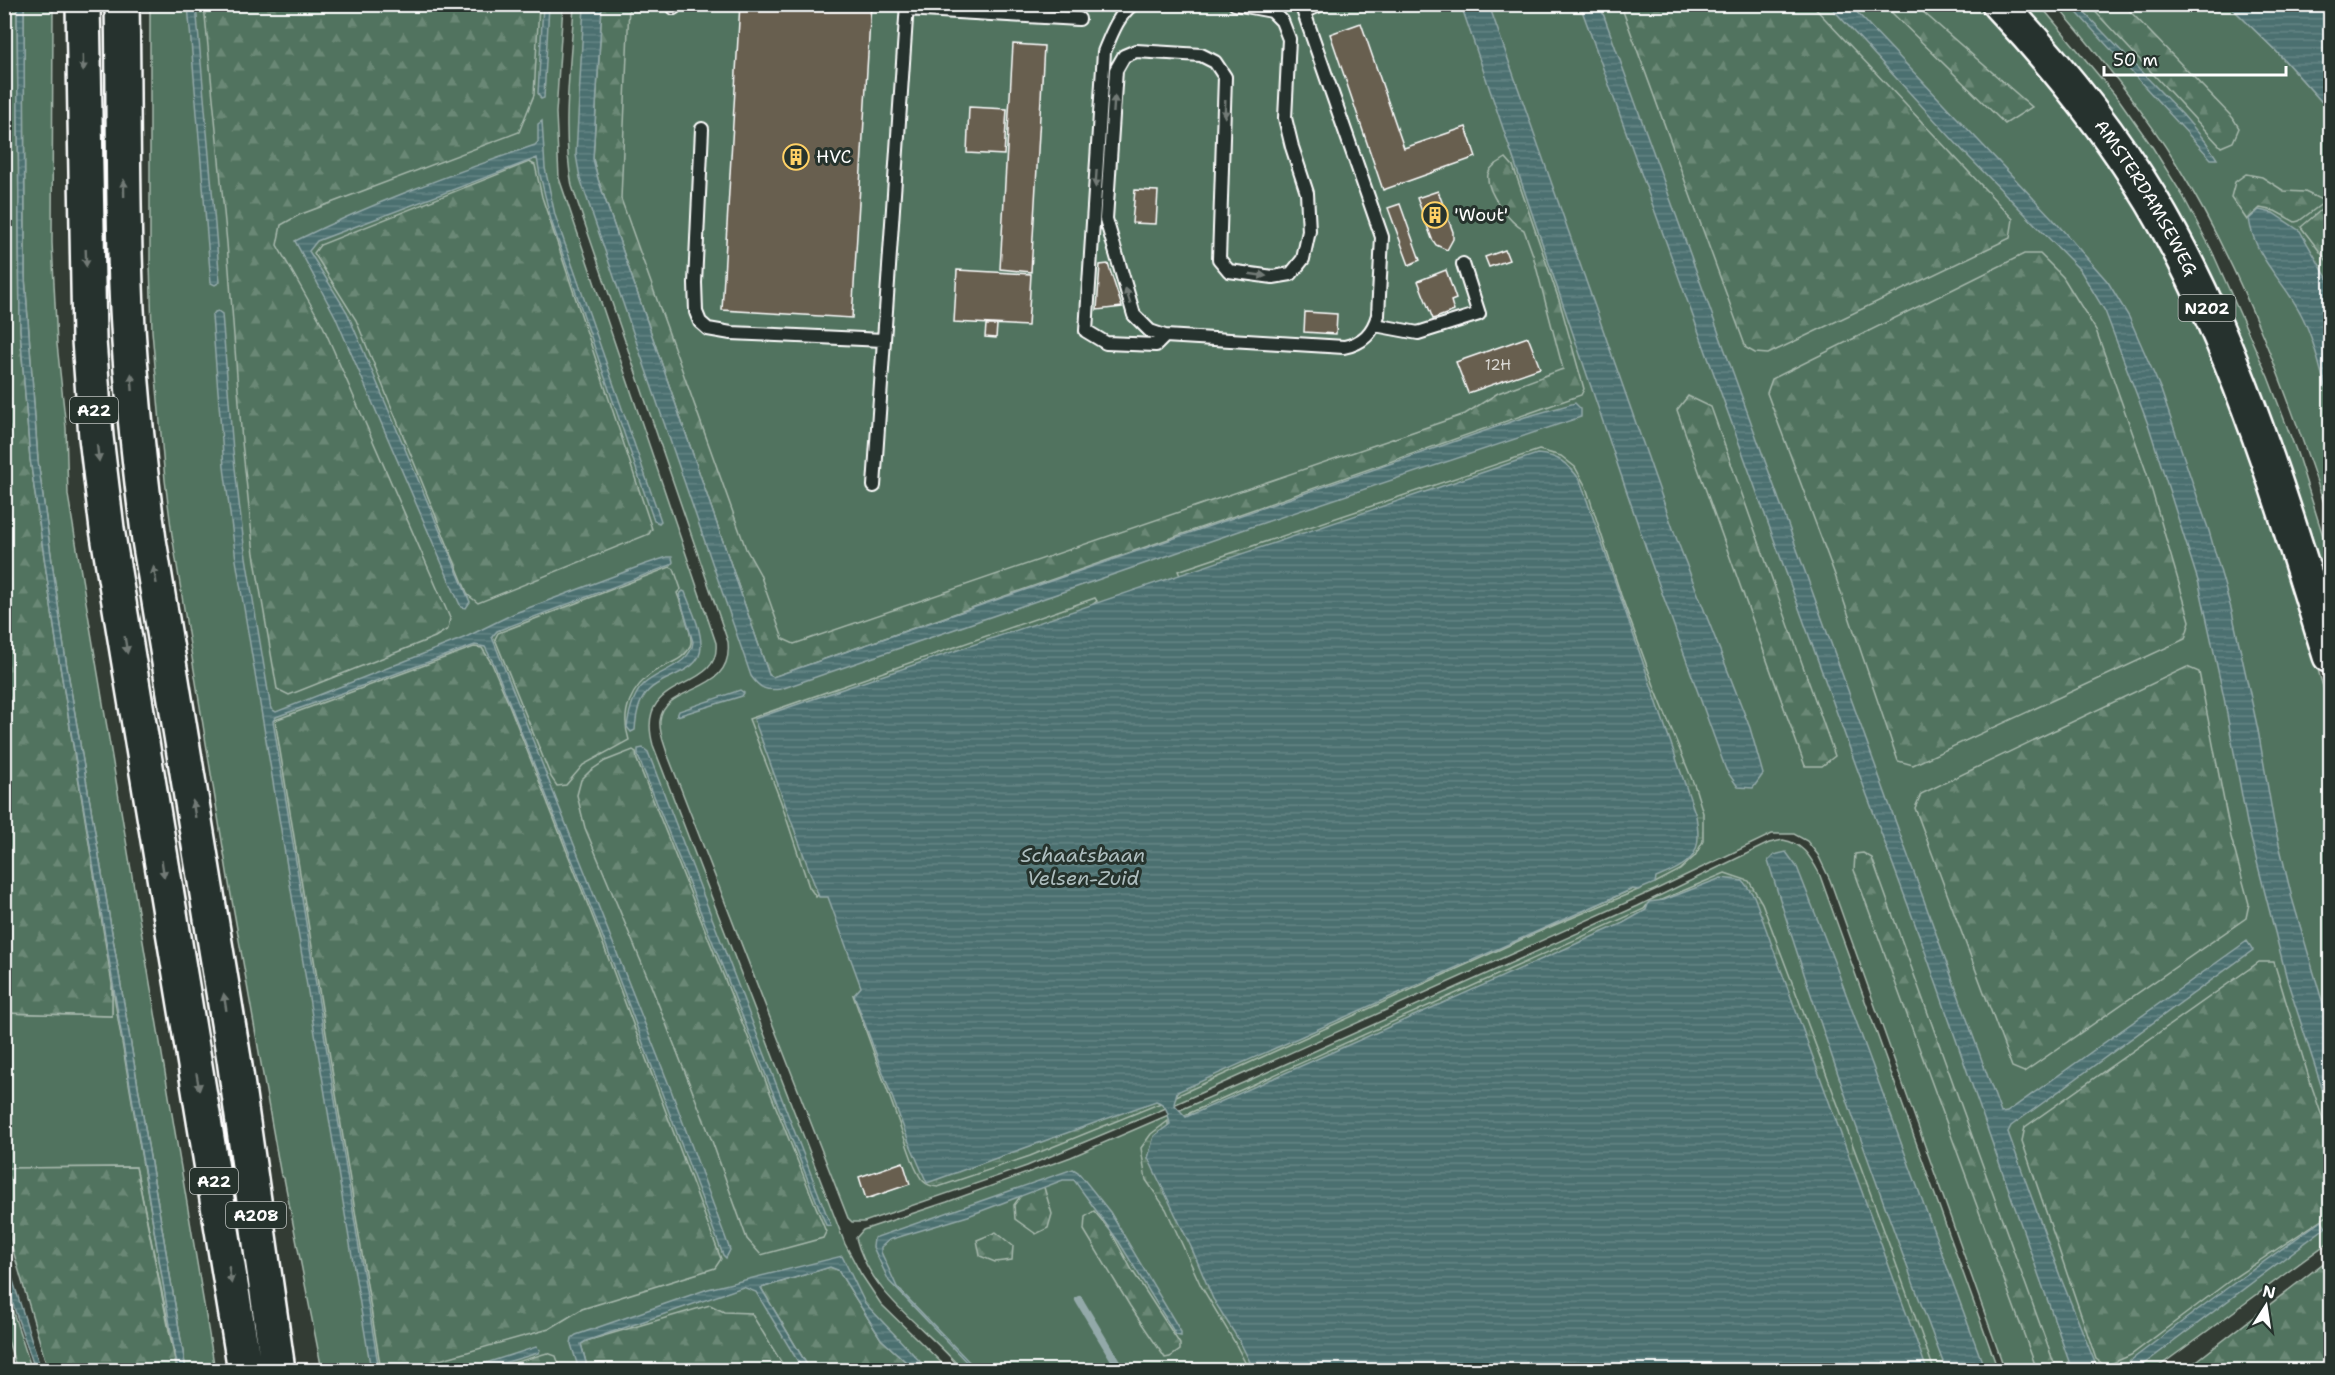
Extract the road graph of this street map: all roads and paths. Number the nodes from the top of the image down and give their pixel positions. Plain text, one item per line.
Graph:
1 (83, 4) edge
2 (122, 4) edge
3 (1133, 4) edge
4 (1235, 4) edge
5 (1322, 4) edge
6 (2000, 4) edge
7 (907, 7) edge
8 (1303, 8) edge
9 (1079, 19) dead end
10 (702, 129) dead end
11 (1463, 264) dead end
12 (1375, 325) junction
13 (1165, 336) junction
14 (883, 340) junction
15 (874, 486) dead end
16 (2331, 656) edge
17 (234, 1059) junction
18 (245, 1371) edge
19 (278, 1371) edge
20 (299, 1371) edge

1 -> 18 main road, A22
17 -> 2 main road, A22
3 -> 13 lane
13 -> 4 lane
5 - 8 lane
6 - 16 main road, AMSTERDAMSEWEG / N202
7 - 9 lane
7 - 14 lane
8 - 12 lane
10 - 14 lane
11 - 12 lane
12 - 13 lane
14 - 15 lane
17 - 19 main road, A208
17 - 20 main road, A22

